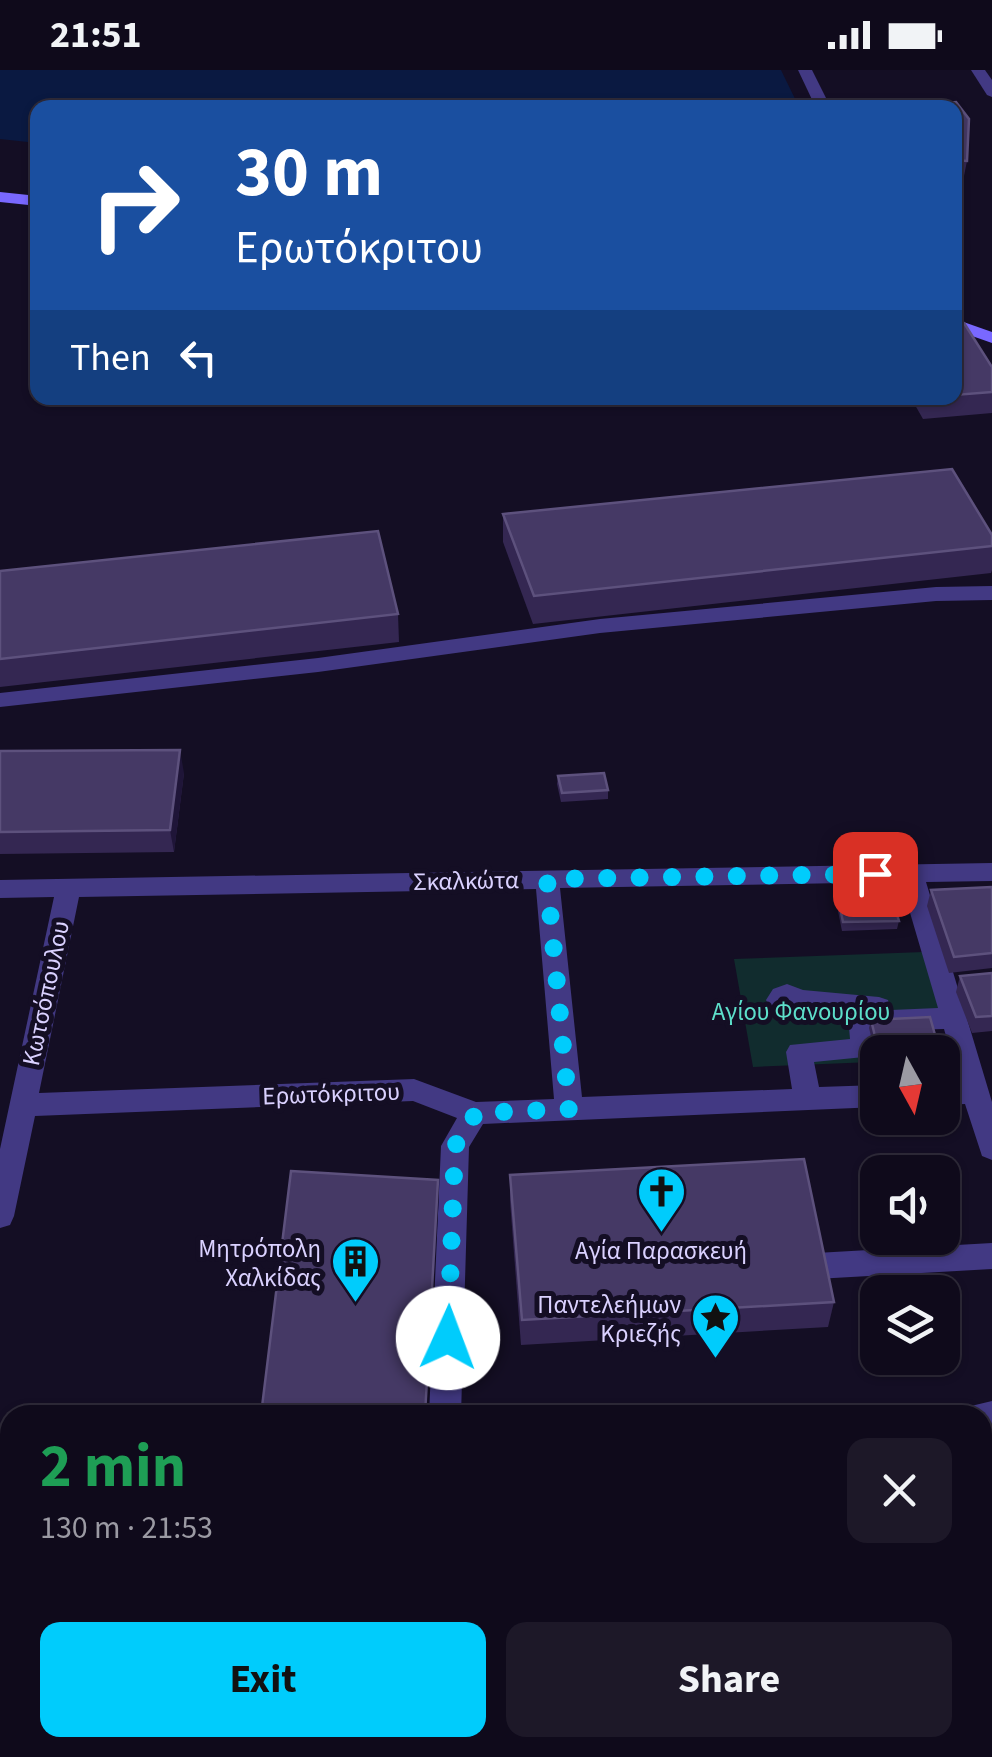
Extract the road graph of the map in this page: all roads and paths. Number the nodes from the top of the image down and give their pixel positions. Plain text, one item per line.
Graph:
1 (805, 70) edge
2 (978, 70) edge
3 (992, 92) edge
4 (820, 100) edge
5 (0, 197) edge
6 (30, 200) edge
7 (962, 327) edge
8 (988, 336) edge
9 (992, 593) edge
10 (0, 700) edge
11 (992, 872) edge
12 (911, 873) junction
13 (547, 879) junction
14 (68, 888) junction
15 (0, 889) edge
16 (951, 1011) junction
17 (799, 1052) junction
18 (860, 1097) edge
19 (807, 1099) junction
20 (983, 1104) edge
21 (20, 1105) junction
22 (569, 1109) junction
23 (476, 1113) junction
24 (992, 1148) edge
25 (0, 1216) edge
26 (992, 1256) edge
27 (816, 1266) edge
28 (445, 1405) edge

1 - 4 street
2 - 3 street
5 - 6 street
7 - 8 street
9 - 10 street
11 - 12 street, Σκαλκώτα
12 - 13 street, Σκαλκώτα
12 - 16 street
13 - 14 street, Σκαλκώτα
13 - 22 street
14 - 15 street, Σκαλκώτα
14 - 21 street, Κωτσόπουλου
16 - 17 street
16 - 17 street
16 - 20 street
17 - 19 street
18 - 19 street, Ερωτόκριτου
19 - 22 street, Ερωτόκριτου
20 - 24 street
21 - 23 street, Ερωτόκριτου
21 - 25 street, Κωτσόπουλου
22 - 23 street, Ερωτόκριτου
23 - 28 street
26 - 27 street

